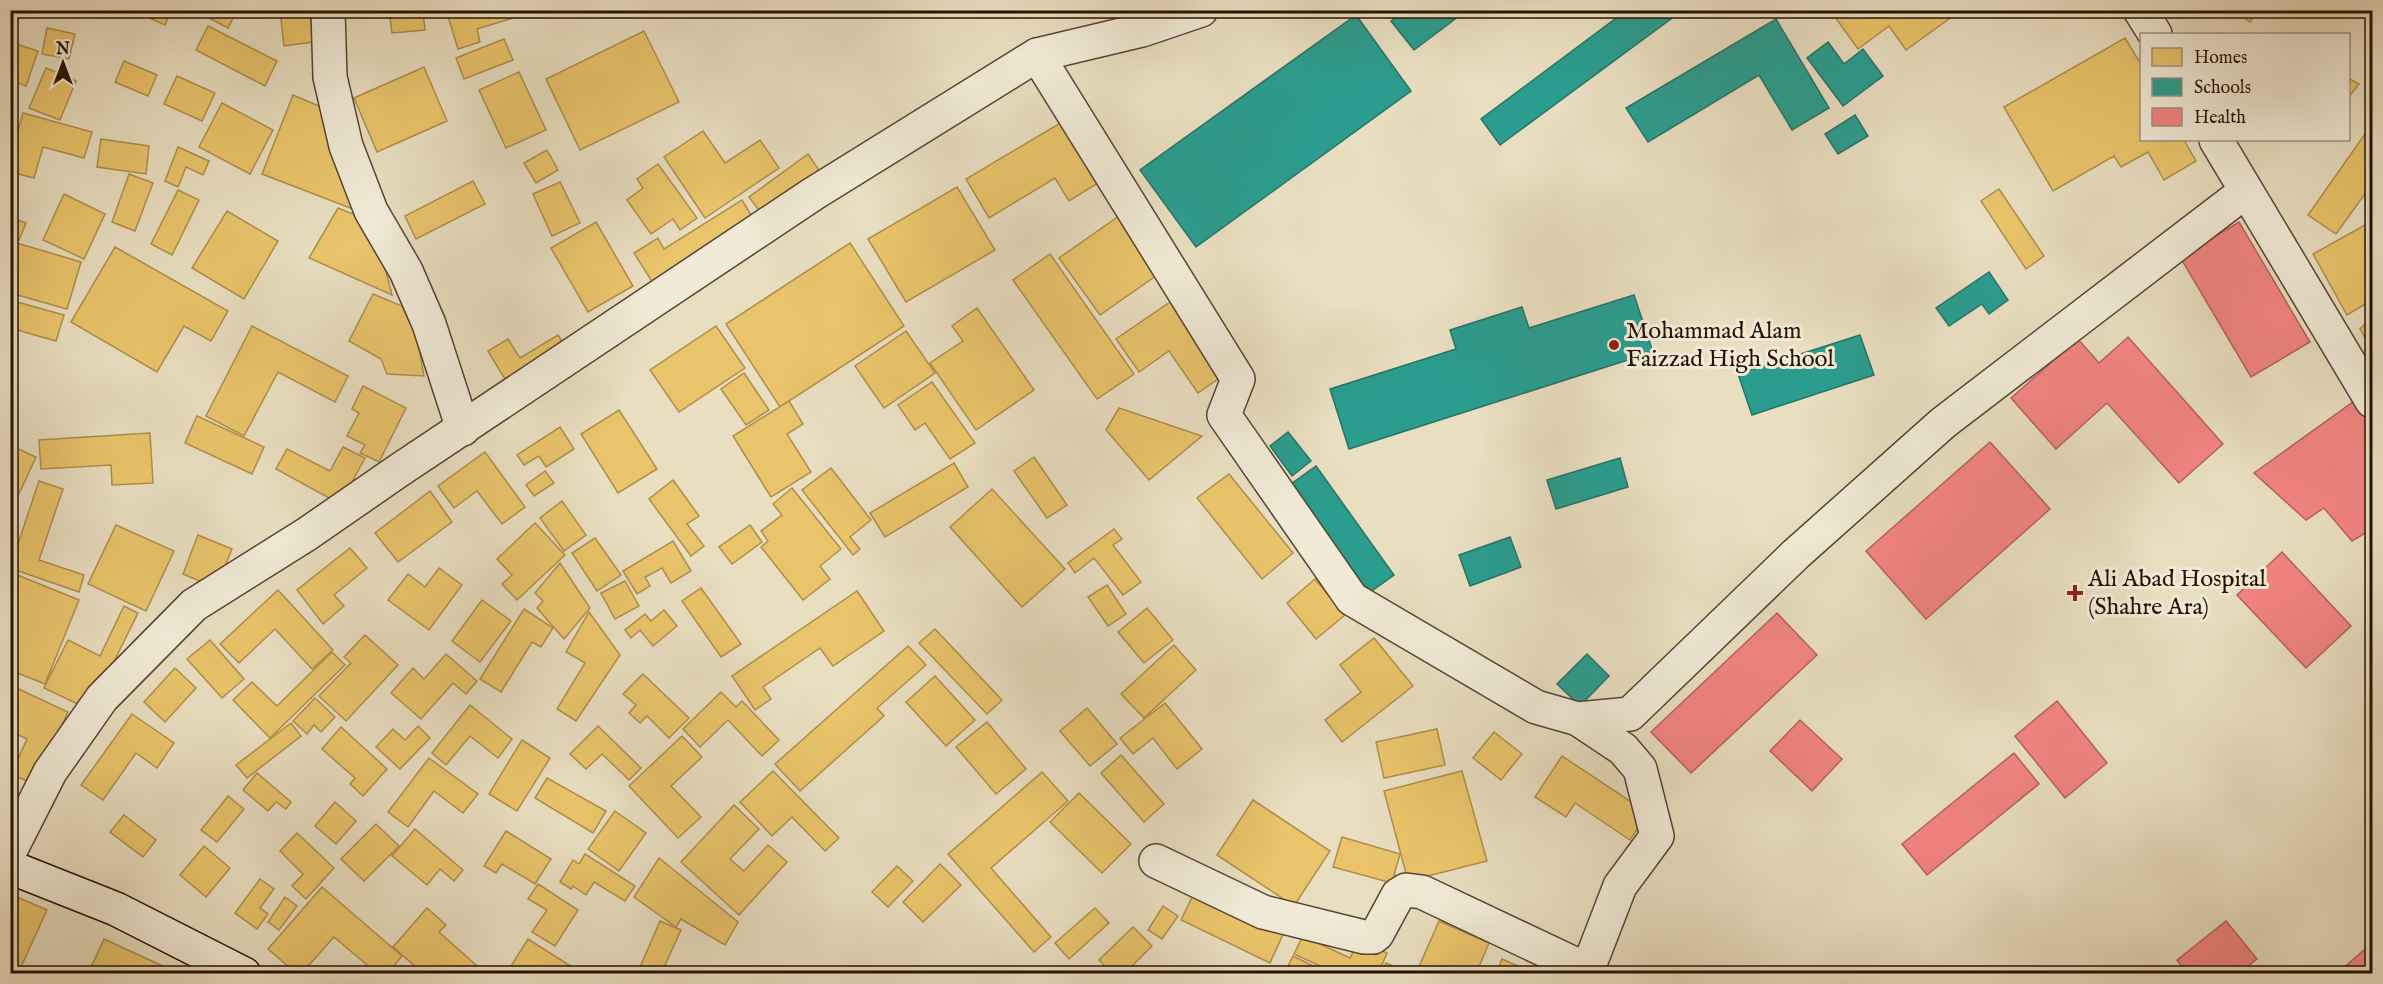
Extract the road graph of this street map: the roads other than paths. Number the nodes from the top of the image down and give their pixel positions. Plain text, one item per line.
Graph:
1 (328, 10) edge
2 (1202, 10) edge
3 (2140, 10) edge
4 (2154, 33) edge
5 (1037, 55) junction
6 (2217, 141) edge
7 (2246, 191) junction
8 (2373, 401) edge
9 (463, 429) junction
10 (1578, 719) junction
11 (10, 851) edge
12 (1156, 861) dead end
13 (10, 867) edge
14 (1587, 971) edge
15 (244, 974) edge

1 - 9 street
2 - 5 street
3 - 4 street
5 - 9 street
5 - 10 street
6 - 7 street
7 - 8 street
7 - 10 street
9 - 11 street
10 - 14 street
12 - 14 street
13 - 15 street

